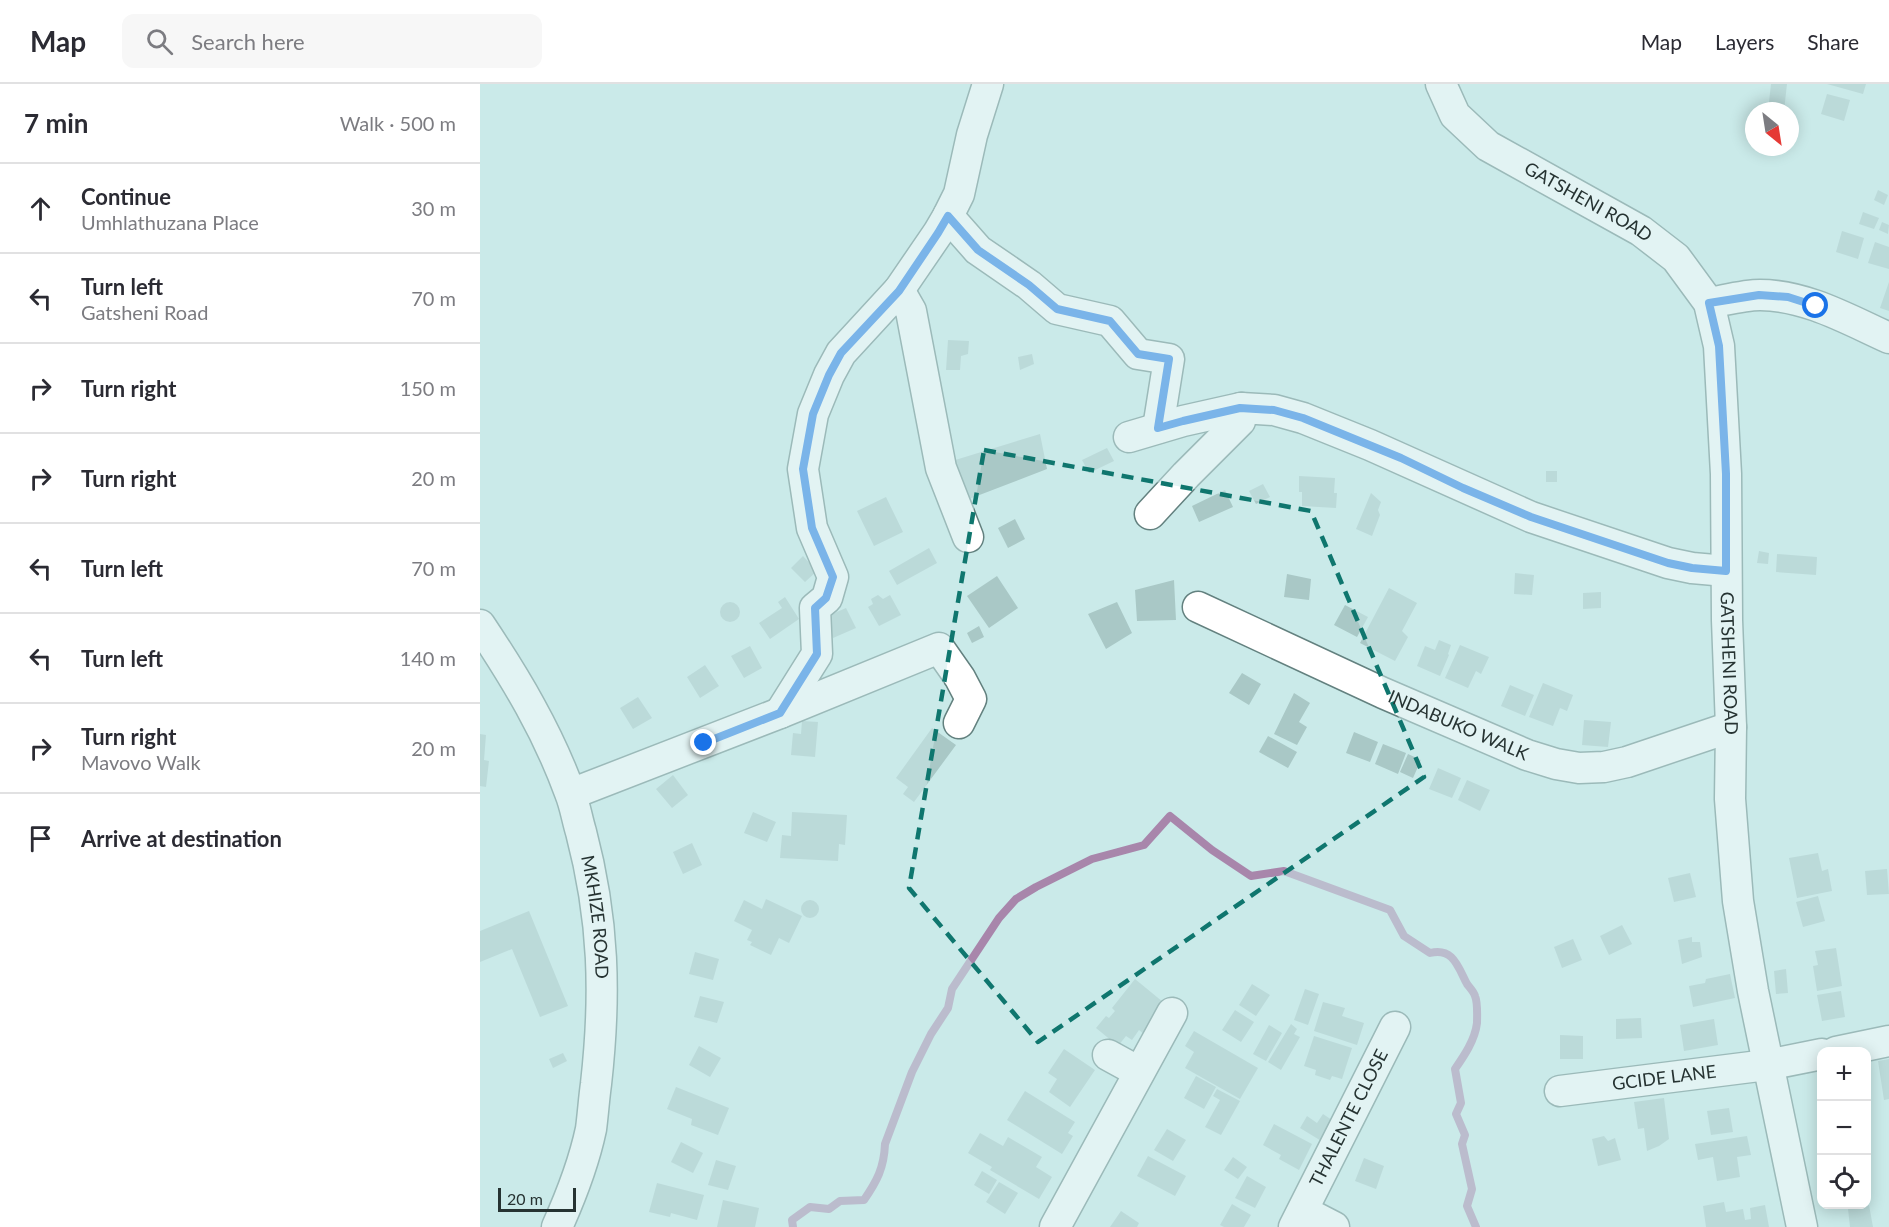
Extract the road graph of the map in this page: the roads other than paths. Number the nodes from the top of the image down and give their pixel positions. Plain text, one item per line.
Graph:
1 (988, 84) edge
2 (1441, 84) edge
3 (948, 216) junction
4 (899, 291) junction
5 (1709, 303) junction
6 (1889, 338) edge
7 (1240, 408) junction
8 (1158, 428) junction
9 (1129, 437) dead end
10 (1150, 514) dead end
11 (968, 537) dead end
12 (1726, 571) junction
13 (1198, 607) dead end
14 (480, 626) edge
15 (780, 713) junction
16 (959, 723) dead end
17 (1731, 728) junction
18 (570, 794) junction
19 (1172, 1013) dead end
20 (1395, 1027) dead end
21 (1889, 1041) edge
22 (1860, 1047) edge
23 (1108, 1055) dead end
24 (1817, 1055) edge
25 (1767, 1065) junction
26 (1139, 1072) junction
27 (1560, 1091) dead end
28 (1298, 1219) edge
29 (557, 1227) edge
30 (1054, 1227) edge
31 (1334, 1227) edge
32 (1802, 1227) edge

1 - 3 street
2 - 5 street, GATSHENI ROAD
3 - 4 street
3 - 8 street
4 - 11 street
4 - 15 street
5 - 6 street
5 - 12 street, GATSHENI ROAD
7 - 8 street
7 - 10 street
7 - 12 street
8 - 9 street
12 - 17 street, GATSHENI ROAD
13 - 17 street, INDABUKO WALK
14 - 18 street, MKHIZE ROAD
15 - 16 street
15 - 18 street
17 - 25 street, GATSHENI ROAD
18 - 29 street, MKHIZE ROAD
19 - 26 street
20 - 28 street, THALENTE CLOSE
21 - 22 street
23 - 26 street
24 - 25 street, GCIDE LANE
25 - 27 street, GCIDE LANE
25 - 32 street, GATSHENI ROAD
26 - 30 street
28 - 31 street, THALENTE CLOSE

